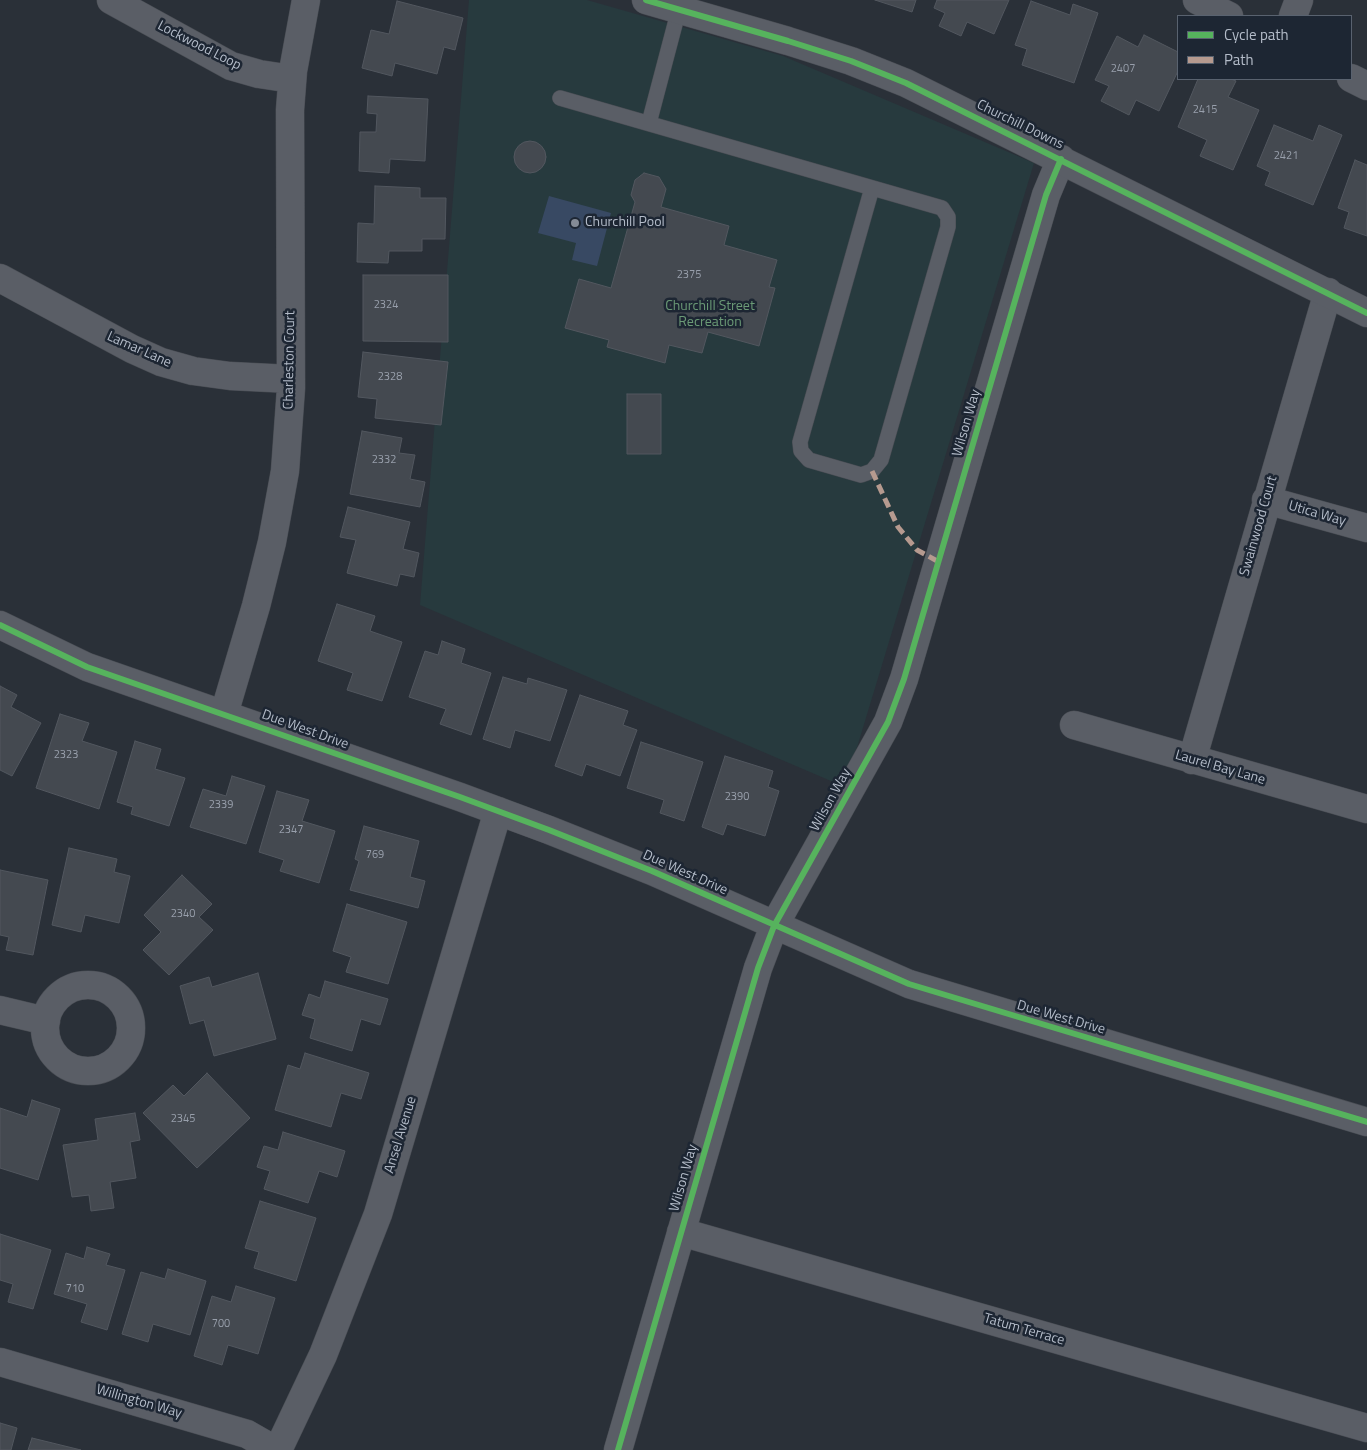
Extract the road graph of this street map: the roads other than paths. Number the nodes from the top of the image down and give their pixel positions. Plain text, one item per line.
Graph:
1 (111, 0) edge
2 (306, 0) edge
3 (646, 0) edge
4 (1197, 0) edge
5 (1299, 0) edge
6 (680, 5) edge
7 (1227, 15) edge
8 (1293, 15) edge
9 (1352, 78) edge
10 (292, 79) junction
11 (1367, 86) edge
12 (560, 98) dead end
13 (649, 124) junction
14 (1061, 159) junction
15 (872, 188) junction
16 (0, 278) edge
17 (1328, 292) junction
18 (1367, 313) edge
19 (291, 379) junction
20 (1266, 500) junction
21 (1367, 528) edge
22 (0, 625) edge
23 (224, 714) junction
24 (1074, 725) dead end
25 (1192, 760) junction
26 (1367, 809) edge
27 (498, 811) junction
28 (774, 926) junction
29 (0, 1010) edge
30 (46, 1021) dead end
31 (1367, 1122) edge
32 (681, 1232) junction
33 (0, 1362) edge
34 (1367, 1428) edge
35 (276, 1450) edge
36 (618, 1450) edge

1 - 10 street, Lockwood Loop
2 - 10 street, Charleston Court
3 - 6 street, Churchill Downs
4 - 7 street
5 - 8 street
6 - 13 lane
6 - 14 street, Churchill Downs
9 - 11 street
10 - 19 street, Charleston Court
12 - 13 lane
13 - 15 lane
14 - 17 street, Churchill Downs
14 - 28 street, Wilson Way
15 - 15 lane
16 - 19 street, Lamar Lane
17 - 18 street, Churchill Downs
17 - 20 street, Swainwood Court
19 - 23 street, Charleston Court
20 - 21 street, Utica Way
20 - 25 street, Swainwood Court
22 - 23 street, Due West Drive
23 - 27 street, Due West Drive
24 - 25 street, Laurel Bay Lane
25 - 26 street, Laurel Bay Lane
27 - 28 street, Due West Drive
27 - 35 street, Ansel Avenue
28 - 31 street, Due West Drive
28 - 32 street, Wilson Way
29 - 30 street
32 - 34 street, Tatum Terrace
32 - 36 street, Wilson Way
33 - 35 street, Willington Way

